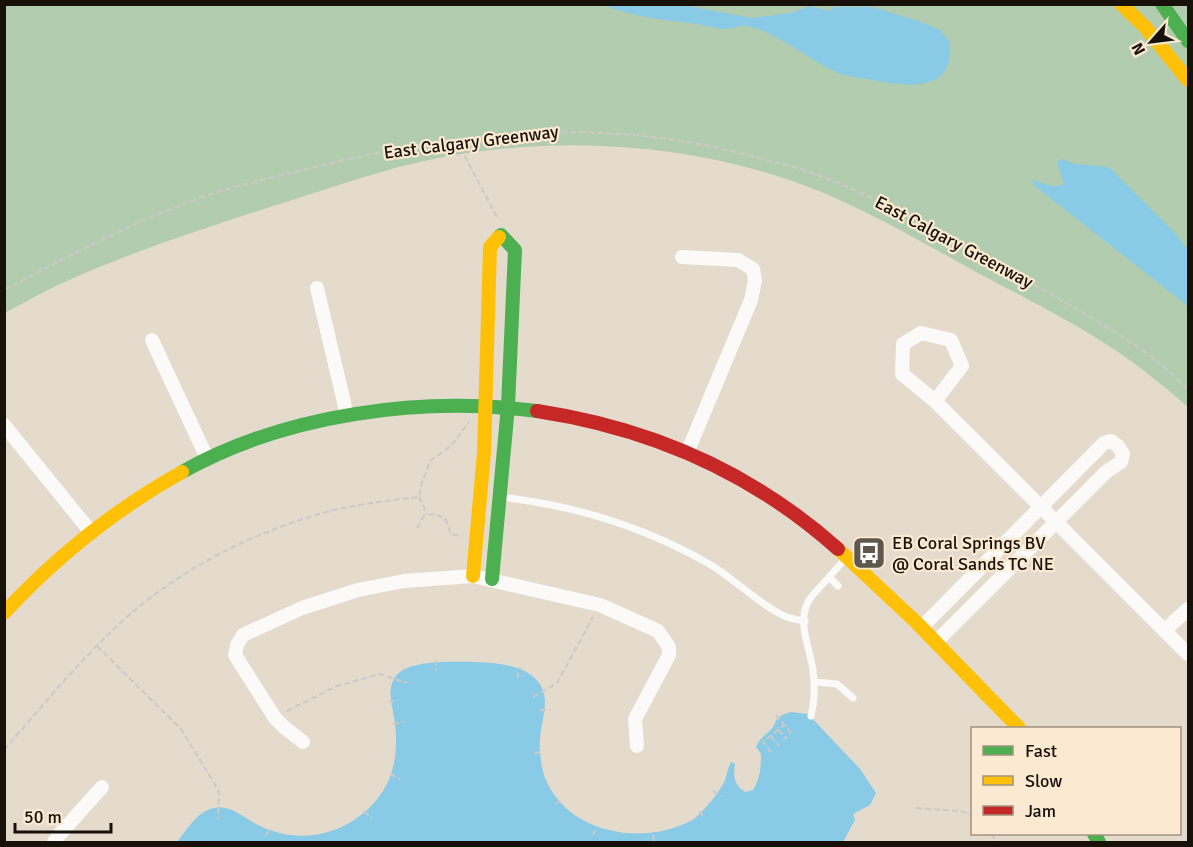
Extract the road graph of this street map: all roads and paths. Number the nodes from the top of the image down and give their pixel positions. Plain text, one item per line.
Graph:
1 (1121, 4) edge
2 (1162, 4) edge
3 (1177, 4) edge
4 (1188, 21) edge
5 (1188, 41) edge
6 (1188, 80) edge
7 (458, 139) junction
8 (497, 217) dead end
9 (682, 257) dead end
10 (317, 288) dead end
11 (4, 290) edge
12 (152, 340) dead end
13 (1188, 389) edge
14 (935, 401) junction
15 (486, 406) junction
16 (508, 406) junction
17 (346, 415) junction
18 (469, 422) dead end
19 (4, 424) edge
20 (687, 453) junction
21 (207, 458) junction
22 (419, 496) junction
23 (509, 498) dead end
24 (1041, 508) junction
25 (427, 514) junction
26 (1056, 522) junction
27 (417, 528) dead end
28 (90, 531) junction
29 (471, 538) dead end
30 (848, 556) junction
31 (473, 576) junction
32 (829, 578) junction
33 (492, 579) junction
34 (838, 586) dead end
35 (1188, 609) edge
36 (4, 613) edge
37 (595, 614) dead end
38 (804, 621) junction
39 (922, 627) junction
40 (1165, 630) junction
41 (936, 642) junction
42 (97, 646) junction
43 (1188, 654) edge
44 (436, 660) dead end
45 (520, 667) dead end
46 (436, 671) dead end
47 (517, 678) dead end
48 (814, 682) junction
49 (407, 683) dead end
50 (533, 697) dead end
51 (853, 698) dead end
52 (398, 700) dead end
53 (388, 702) dead end
54 (540, 710) dead end
55 (550, 710) dead end
56 (286, 711) dead end
57 (776, 715) dead end
58 (811, 716) dead end
59 (404, 722) dead end
60 (393, 724) dead end
61 (784, 725) junction
62 (1016, 727) edge
63 (778, 729) junction
64 (792, 734) dead end
65 (771, 736) junction
66 (787, 739) dead end
67 (303, 742) dead end
68 (637, 746) dead end
69 (779, 746) dead end
70 (4, 750) edge
71 (542, 752) dead end
72 (771, 752) dead end
73 (534, 753) dead end
74 (390, 774) dead end
75 (400, 778) dead end
76 (102, 787) dead end
77 (713, 791) dead end
78 (722, 796) dead end
79 (562, 800) dead end
80 (555, 804) dead end
81 (916, 808) dead end
82 (364, 811) dead end
83 (699, 811) dead end
84 (971, 815) edge
85 (372, 818) dead end
86 (705, 818) dead end
87 (218, 819) dead end
88 (596, 827) dead end
89 (271, 828) dead end
90 (593, 835) dead end
91 (653, 835) dead end
92 (265, 836) dead end
93 (54, 843) edge
94 (654, 843) edge

1 - 6 main road
2 - 5 main road
3 - 4 main road
7 - 8 path
7 - 11 path, East Calgary Greenway
7 - 13 path, East Calgary Greenway
9 - 20 street
10 - 17 street
12 - 21 street
14 - 14 street
14 - 24 street
15 - 16 main road
15 - 16 main road
15 - 17 main road
15 - 31 main road
16 - 20 main road
16 - 33 main road
17 - 21 main road
18 - 22 path
19 - 28 street
20 - 30 main road
21 - 28 main road
22 - 25 path
22 - 42 path
23 - 38 lane
24 - 26 street
24 - 26 street
24 - 39 street
25 - 27 path
25 - 29 path
26 - 40 street
26 - 41 street
28 - 36 main road
30 - 32 lane
30 - 39 main road
31 - 33 street
31 - 67 street
32 - 34 lane
32 - 38 lane
33 - 68 street
35 - 40 street
37 - 50 path
38 - 48 lane
39 - 41 main road
40 - 43 street
41 - 62 main road
42 - 70 path
42 - 87 path
44 - 46 path
45 - 47 path
48 - 51 lane
48 - 58 lane
49 - 56 path
52 - 53 path
54 - 55 path
57 - 61 path
59 - 60 path
61 - 63 path
61 - 64 path
63 - 65 path
63 - 66 path
65 - 69 path
65 - 72 path
71 - 73 path
74 - 75 path
76 - 93 street
77 - 78 path
79 - 80 path
81 - 84 path
82 - 85 path
83 - 86 path
88 - 90 path
89 - 92 path
91 - 94 path

